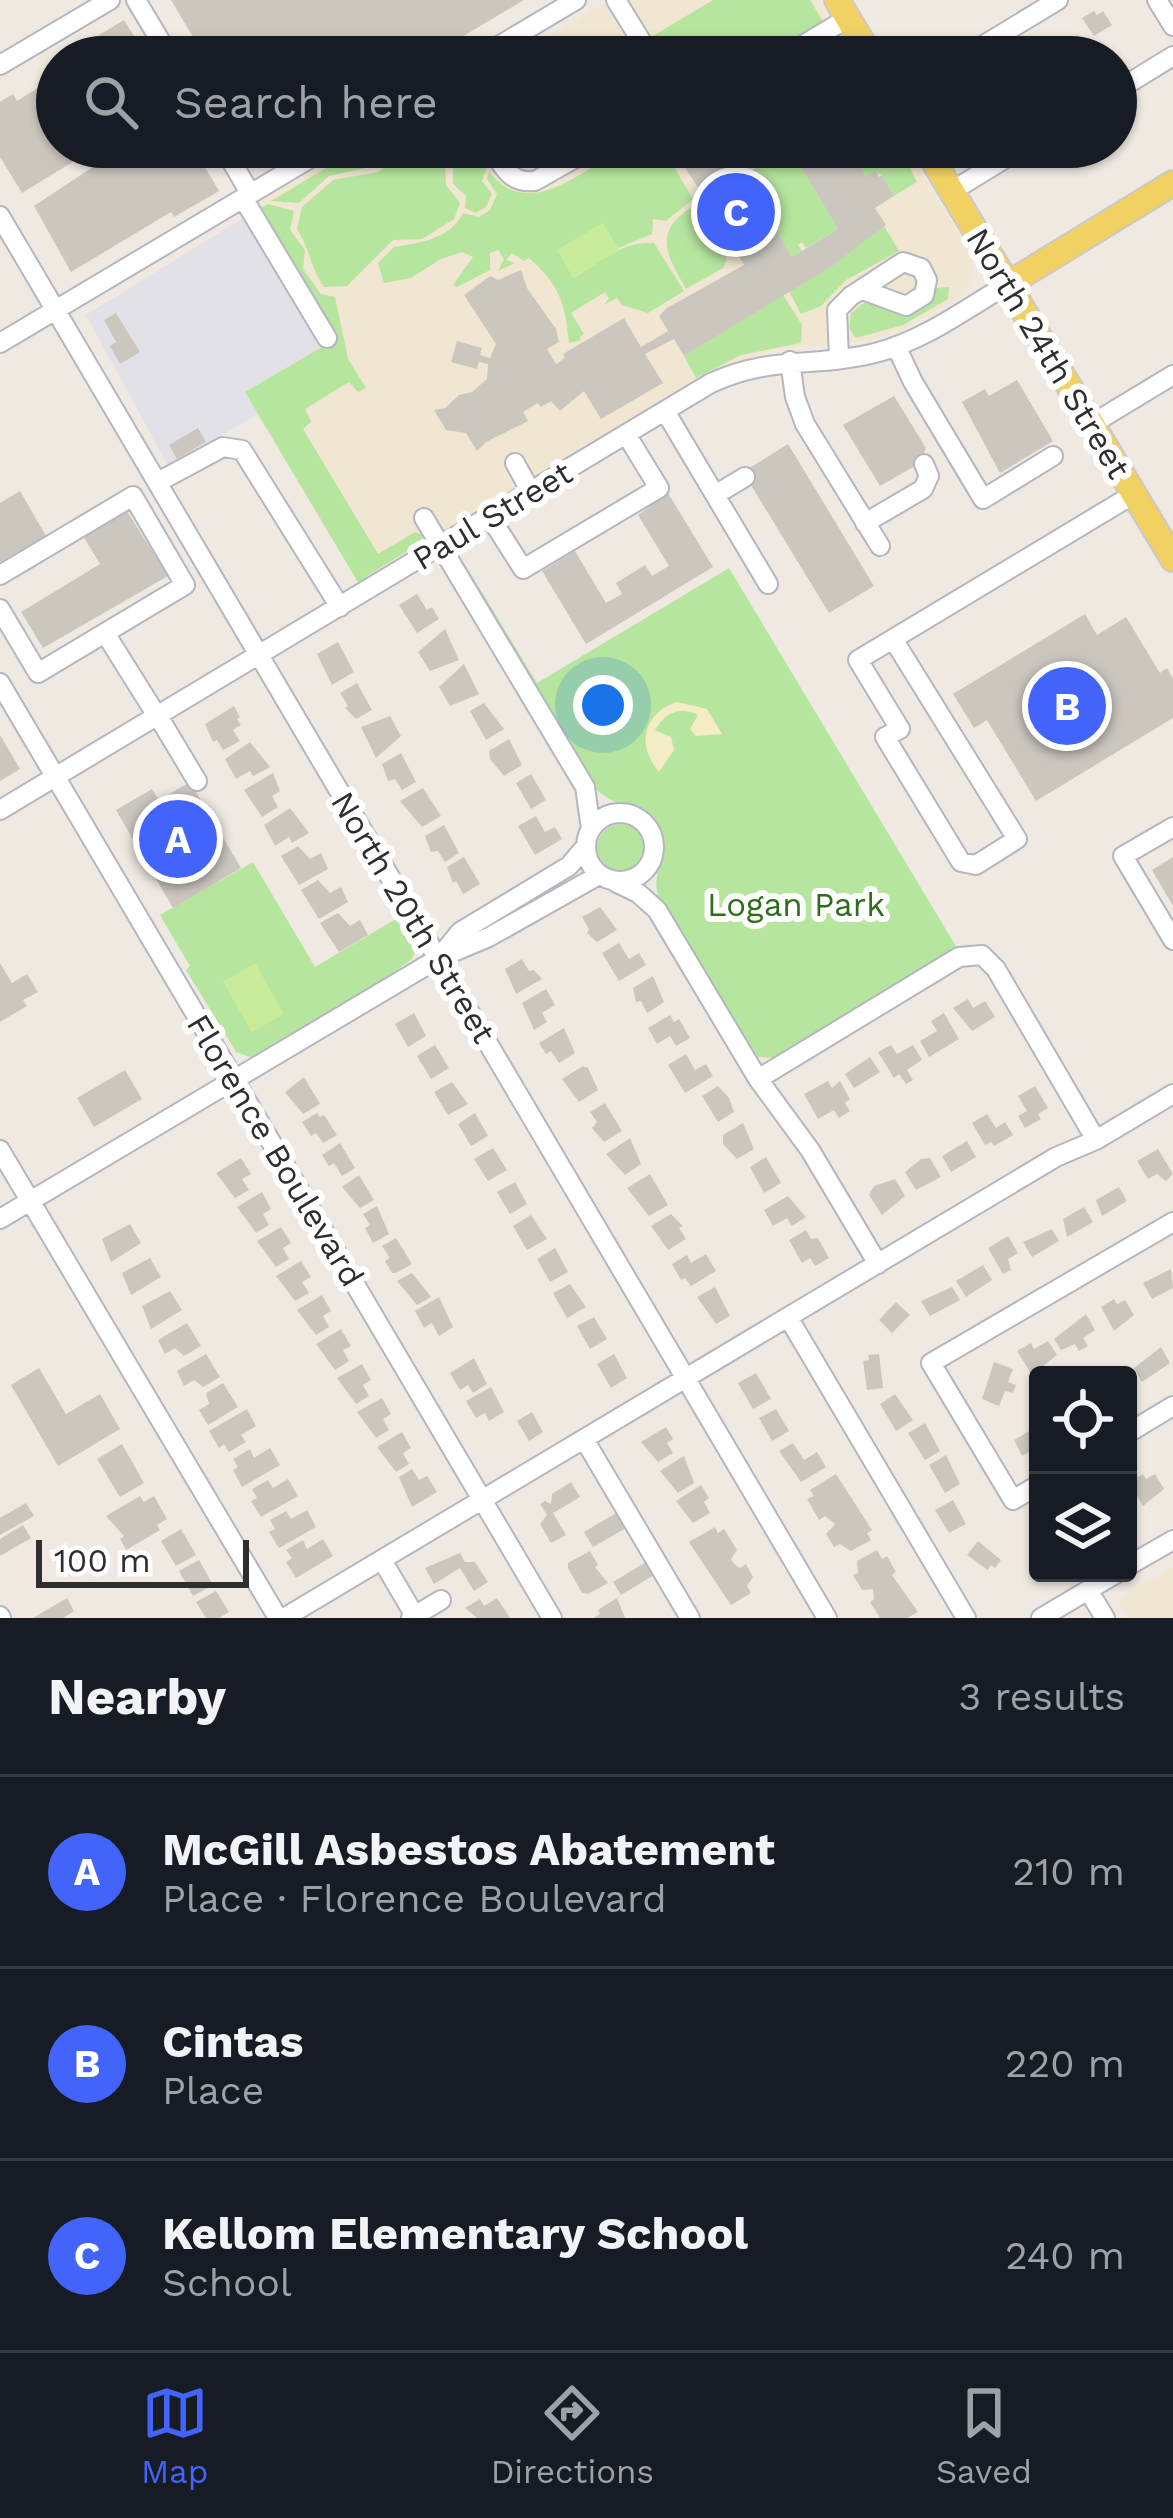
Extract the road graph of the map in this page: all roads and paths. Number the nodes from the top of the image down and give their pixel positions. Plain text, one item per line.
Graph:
1 (110, 0) edge
2 (136, 0) edge
3 (576, 0) edge
4 (616, 0) edge
5 (1058, 0) edge
6 (1157, 0) edge
7 (842, 9) edge
8 (1173, 26) edge
9 (49, 36) edge
10 (157, 36) edge
11 (515, 36) edge
12 (638, 36) edge
13 (809, 36) edge
14 (858, 36) edge
15 (999, 36) edge
16 (36, 44) edge
17 (1173, 56) edge
18 (0, 65) edge
19 (1137, 78) edge
20 (234, 168) edge
21 (293, 168) edge
22 (505, 168) edge
23 (558, 168) edge
24 (938, 168) edge
25 (990, 168) edge
26 (1173, 183) edge
27 (952, 191) junction
28 (247, 195) junction
29 (0, 216) edge
30 (1007, 284) junction
31 (863, 290) dead end
32 (56, 310) junction
33 (327, 338) dead end
34 (0, 344) edge
35 (896, 346) junction
36 (839, 358) junction
37 (790, 361) junction
38 (1173, 375) edge
39 (664, 411) junction
40 (1092, 424) junction
41 (626, 434) junction
42 (1054, 456) dead end
43 (514, 464) dead end
44 (924, 464) dead end
45 (745, 477) dead end
46 (158, 482) junction
47 (532, 492) junction
48 (1134, 494) junction
49 (715, 495) junction
50 (490, 517) junction
51 (424, 518) dead end
52 (866, 523) junction
53 (880, 545) dead end
54 (441, 547) junction
55 (1173, 560) edge
56 (0, 574) edge
57 (768, 584) dead end
58 (340, 607) junction
59 (0, 609) edge
60 (105, 633) junction
61 (893, 639) junction
62 (260, 655) junction
63 (0, 683) edge
64 (157, 716) junction
65 (56, 777) junction
66 (197, 781) dead end
67 (585, 787) junction
68 (0, 810) edge
69 (627, 814) junction
70 (1173, 827) edge
71 (588, 838) junction
72 (652, 858) junction
73 (607, 878) junction
74 (657, 910) junction
75 (1173, 940) edge
76 (439, 958) junction
77 (758, 1078) junction
78 (234, 1079) junction
79 (1173, 1094) edge
80 (1096, 1140) junction
81 (0, 1150) edge
82 (30, 1201) junction
83 (0, 1219) edge
84 (1173, 1222) edge
85 (878, 1264) junction
86 (788, 1317) junction
87 (686, 1378) junction
88 (1173, 1406) edge
89 (1137, 1428) edge
90 (584, 1439) junction
91 (1029, 1490) edge
92 (482, 1500) junction
93 (1173, 1540) edge
94 (382, 1560) junction
95 (1137, 1561) edge
96 (1102, 1582) edge
97 (1088, 1590) junction
98 (441, 1600) dead end
99 (413, 1617) edge
100 (281, 1618) edge
101 (552, 1618) edge
102 (690, 1618) edge
103 (827, 1618) edge
104 (966, 1618) edge
105 (1041, 1618) edge
106 (1105, 1618) edge

1 - 9 street
2 - 10 street
3 - 11 street
4 - 12 street
5 - 15 street
6 - 8 street
7 - 13 street
7 - 14 main road
16 - 18 street
17 - 19 street
20 - 28 street
21 - 28 street
22 - 23 street
24 - 27 main road, North 24th Street
25 - 27 street
26 - 30 main road
27 - 30 main road, North 24th Street
28 - 32 street
28 - 33 street
29 - 32 street, North 20th Street
30 - 35 street, Paul Street
30 - 40 main road, North 24th Street
31 - 36 street
32 - 34 street
32 - 46 street, North 20th Street
35 - 36 street, Paul Street
35 - 42 street
36 - 37 street, Paul Street
37 - 39 street, Paul Street
37 - 52 street
38 - 40 street
39 - 41 street, Paul Street
39 - 49 street
40 - 48 main road, North 24th Street
41 - 47 street, Paul Street
41 - 50 street
43 - 47 street
44 - 52 street
45 - 49 street
46 - 58 street
46 - 62 street, North 20th Street
47 - 50 street, Paul Street
48 - 55 main road, North 24th Street
48 - 61 street
49 - 57 street
50 - 54 street, Paul Street
51 - 54 street
52 - 53 street
54 - 58 street, Paul Street
54 - 67 street
56 - 60 street
58 - 62 street, Paul Street
59 - 60 street
60 - 64 street
61 - 61 street
62 - 64 street, Paul Street
62 - 76 street, North 20th Street
63 - 65 street, Florence Boulevard
64 - 65 street, Paul Street
64 - 66 street
65 - 68 street, Paul Street
65 - 78 street, Florence Boulevard
67 - 69 street
67 - 71 street
69 - 71 street
69 - 72 street
70 - 75 street
71 - 73 street
71 - 76 street
72 - 73 street
72 - 74 street
73 - 74 street
73 - 76 street
74 - 77 street
76 - 78 street
76 - 87 street, North 20th Street
77 - 80 street
77 - 85 street
78 - 82 street
78 - 92 street, Florence Boulevard
79 - 80 street
80 - 85 street
81 - 82 street
82 - 83 street
82 - 100 street
84 - 91 street
85 - 86 street
86 - 87 street
86 - 104 street
87 - 90 street
87 - 103 street, North 20th Street
88 - 89 street
90 - 92 street
90 - 102 street
92 - 94 street
92 - 101 street, Florence Boulevard
93 - 95 street
94 - 99 street
94 - 100 street
96 - 97 street
97 - 105 street
97 - 106 street
98 - 99 street

